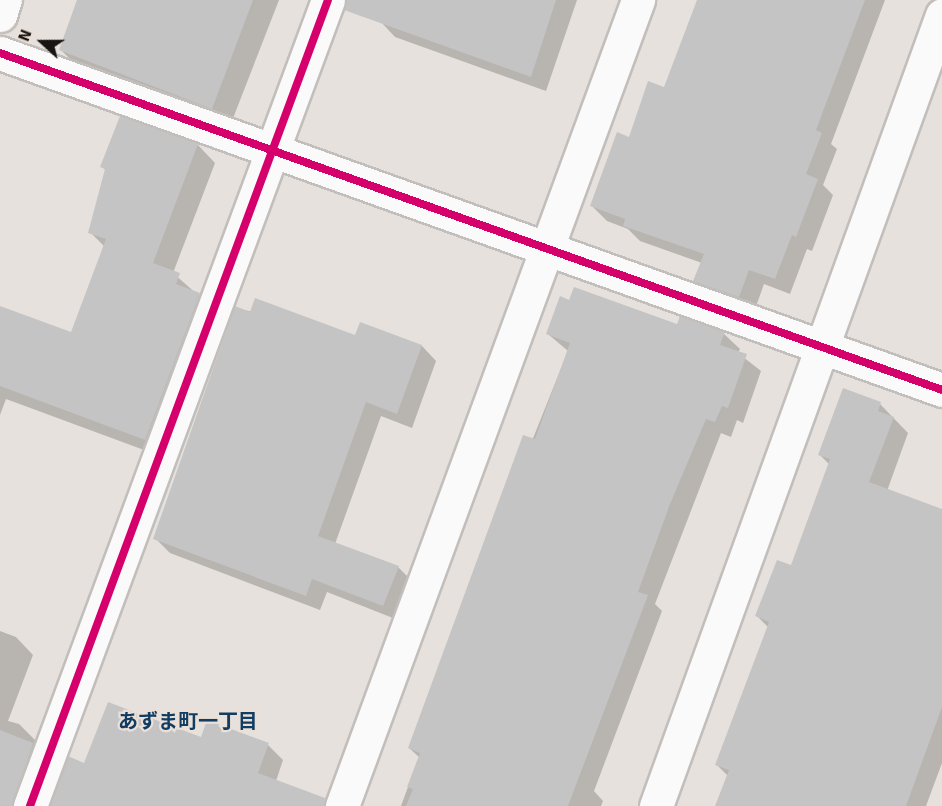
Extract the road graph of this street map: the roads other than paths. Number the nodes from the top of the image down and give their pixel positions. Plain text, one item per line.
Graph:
1 (5, 0) edge
2 (328, 0) edge
3 (638, 0) edge
4 (0, 15) edge
5 (942, 15) edge
6 (0, 53) edge
7 (273, 150) junction
8 (547, 248) junction
9 (823, 347) junction
10 (942, 390) edge
11 (30, 806) edge
12 (342, 806) edge
13 (656, 806) edge

1 - 4 street
2 - 7 street
3 - 8 street
5 - 9 street
6 - 7 street
7 - 8 street
7 - 11 street
8 - 9 street
8 - 12 street
9 - 10 street
9 - 13 street

